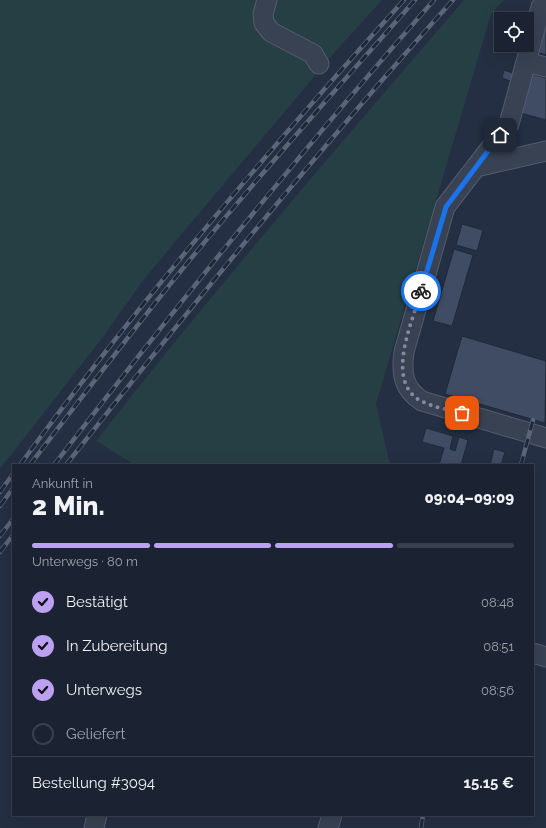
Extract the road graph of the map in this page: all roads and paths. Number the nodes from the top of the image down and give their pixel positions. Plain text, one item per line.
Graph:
1 (267, 0) edge
2 (546, 9) edge
3 (526, 62) junction
4 (319, 64) dead end
5 (546, 67) edge
6 (546, 151) edge
7 (476, 167) junction
8 (546, 438) edge
9 (534, 653) edge
10 (546, 657) edge
11 (97, 816) edge
12 (332, 816) edge
13 (94, 828) edge
14 (328, 828) edge

1 - 4 lane
2 - 3 lane
3 - 5 lane
3 - 7 lane
6 - 7 lane
7 - 8 lane
9 - 10 lane
11 - 13 lane
12 - 14 lane

